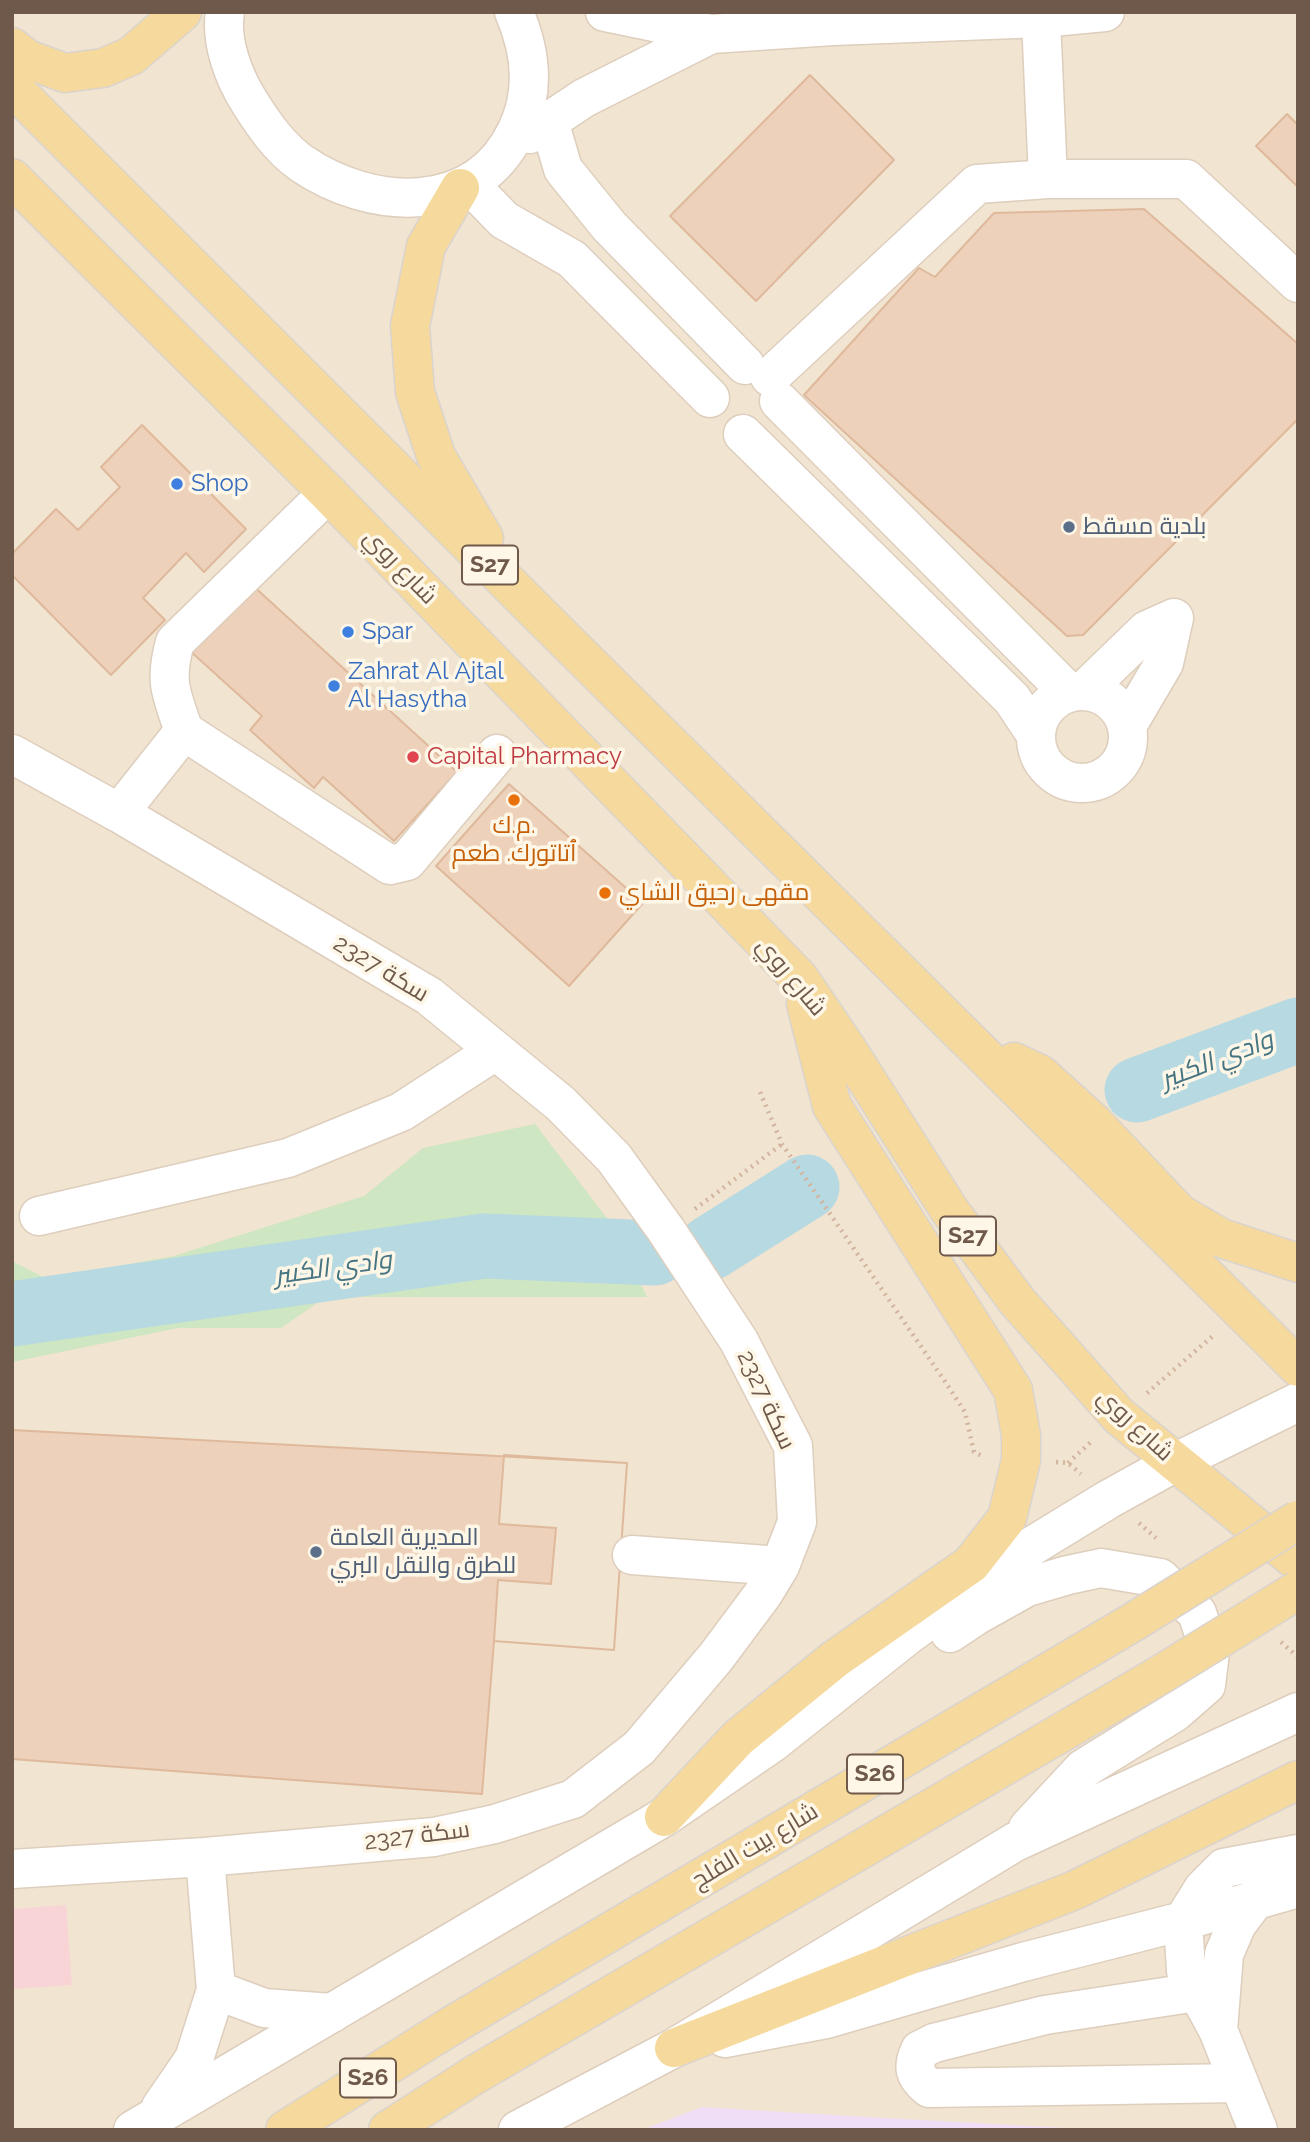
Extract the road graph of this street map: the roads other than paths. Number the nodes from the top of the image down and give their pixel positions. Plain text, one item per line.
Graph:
1 (182, 12) edge
2 (225, 12) edge
3 (514, 12) edge
4 (605, 12) edge
5 (1105, 12) edge
6 (1041, 18) junction
7 (711, 34) junction
8 (12, 47) edge
9 (12, 88) edge
10 (550, 121) junction
11 (509, 148) junction
12 (12, 178) edge
13 (1048, 179) junction
14 (465, 186) junction
15 (1298, 283) edge
16 (765, 381) junction
17 (710, 398) junction
18 (743, 434) junction
19 (328, 493) junction
20 (546, 621) junction
21 (1077, 692) junction
22 (1127, 726) junction
23 (184, 731) junction
24 (1036, 735) junction
25 (12, 754) edge
26 (497, 754) dead end
27 (119, 813) junction
28 (799, 978) junction
29 (971, 1041) junction
30 (495, 1051) junction
31 (39, 1216) dead end
32 (1298, 1263) edge
33 (1298, 1367) edge
34 (1298, 1402) edge
35 (1174, 1463) junction
36 (1298, 1520) edge
37 (632, 1555) dead end
38 (1298, 1562) edge
39 (780, 1566) junction
40 (1298, 1590) edge
41 (1298, 1712) edge
42 (772, 1743) junction
43 (1298, 1780) edge
44 (664, 1817) junction
45 (1015, 1842) junction
46 (1298, 1854) edge
47 (205, 1857) junction
48 (12, 1869) edge
49 (1298, 1888) edge
50 (1256, 1899) junction
51 (1183, 1921) junction
52 (216, 1990) junction
53 (1197, 1992) junction
54 (332, 2012) junction
55 (1218, 2030) junction
56 (674, 2048) junction
57 (1239, 2083) junction
58 (144, 2123) edge
59 (285, 2130) edge
60 (388, 2130) edge
61 (518, 2130) edge
62 (1258, 2130) edge

1 - 8 main road
2 - 14 street
3 - 11 street
4 - 7 street
5 - 6 street
6 - 7 street
6 - 13 street
7 - 10 street
9 - 20 main road, S27
10 - 11 street
10 - 16 street
11 - 14 street
12 - 19 main road, شارع روي / S27
13 - 15 street
13 - 16 street
14 - 17 street
14 - 20 main road
16 - 17 street
16 - 18 street
16 - 21 street
17 - 18 street
18 - 24 street
19 - 23 street
19 - 28 main road, شارع روي / S27
20 - 29 main road, S27
21 - 22 street
21 - 22 street
21 - 24 street
22 - 24 street
23 - 26 street
23 - 27 street
25 - 27 street, سكة 2327
27 - 30 street, سكة 2327
28 - 35 main road, شارع روي / S27
28 - 44 main road
29 - 32 main road
29 - 33 main road, S27
30 - 31 street
30 - 39 street, سكة 2327
34 - 35 street
35 - 38 main road, شارع روي / S27
35 - 42 street
36 - 59 main road, شارع بيت الفلج / S26, bridge
37 - 39 street
39 - 47 street, سكة 2327
40 - 60 main road, S26, bridge
41 - 45 street
42 - 44 street
42 - 45 street
43 - 56 main road
44 - 54 street
45 - 56 street
46 - 51 street
47 - 48 street, سكة 2327
47 - 52 street
49 - 50 street
50 - 51 street
50 - 55 street
51 - 53 street
51 - 56 street
52 - 54 street
52 - 58 street
53 - 55 street
53 - 57 street
54 - 58 street
55 - 57 street
56 - 61 street
57 - 62 street

